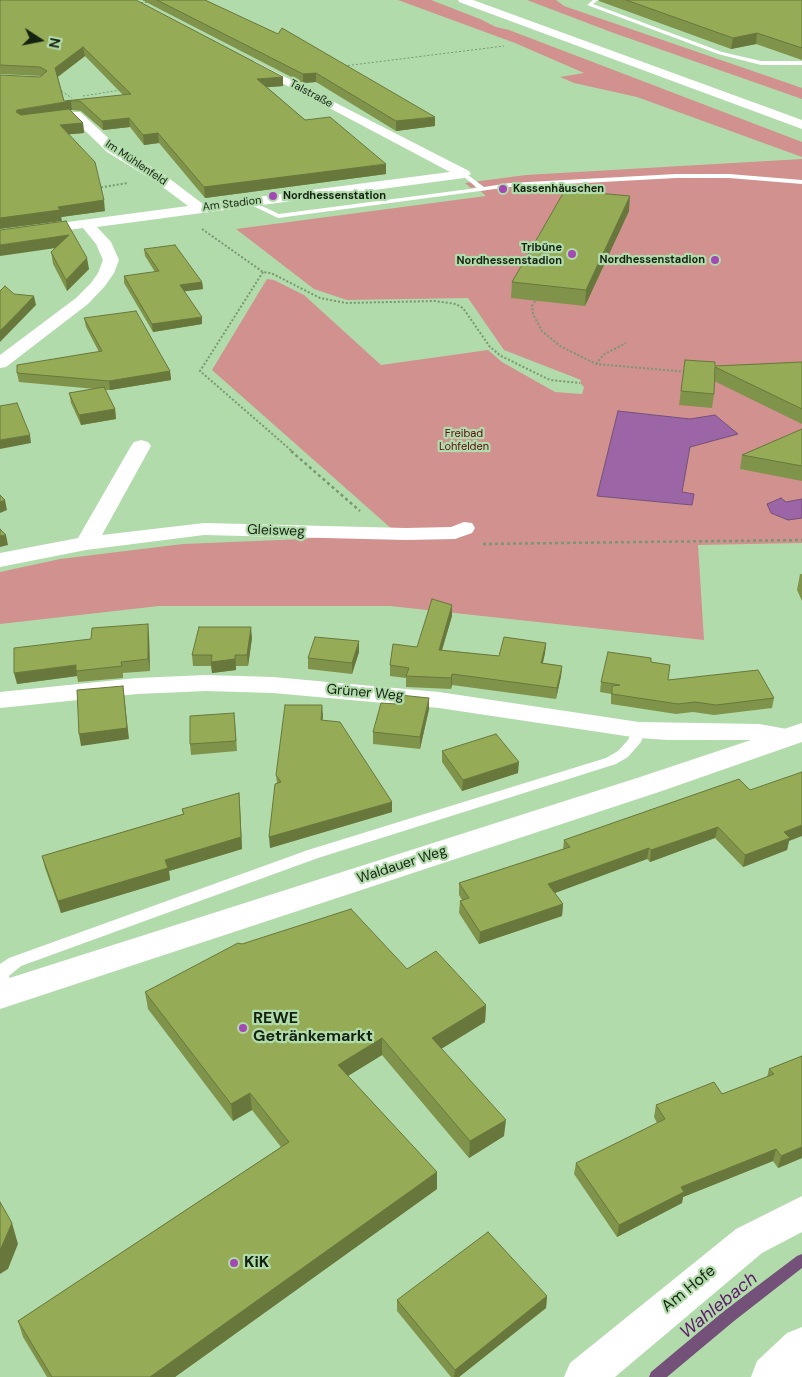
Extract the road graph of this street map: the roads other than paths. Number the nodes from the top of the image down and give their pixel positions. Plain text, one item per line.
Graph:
1 (463, 0) edge
2 (596, 0) edge
3 (247, 60) edge
4 (802, 63) edge
5 (71, 116) edge
6 (802, 125) edge
7 (464, 174) junction
8 (802, 182) edge
9 (483, 189) junction
10 (249, 202) junction
11 (199, 208) junction
12 (88, 223) junction
13 (0, 235) edge
14 (0, 363) edge
15 (141, 446) dead end
16 (464, 528) dead end
17 (86, 543) junction
18 (0, 560) edge
19 (0, 700) edge
20 (639, 730) junction
21 (795, 734) edge
22 (3, 994) edge
23 (802, 1213) edge
24 (802, 1348) edge
25 (584, 1377) edge
26 (772, 1377) edge

1 - 6 main road
2 - 4 lane
3 - 7 street, Talstraße
5 - 11 street, Im Mühlenfeld
7 - 9 lane
7 - 10 street, Am Stadion
8 - 9 lane
9 - 10 lane
10 - 11 street, Am Stadion
11 - 12 street, Am Stadion
12 - 13 street, Am Stadion
12 - 14 street
15 - 17 street
16 - 17 street, Gleisweg
17 - 18 street, Gleisweg
19 - 20 street, Grüner Weg
20 - 21 street, Grüner Weg
20 - 22 lane
21 - 22 main road, Waldauer Weg
23 - 25 street, Am Hofe
24 - 26 main road

